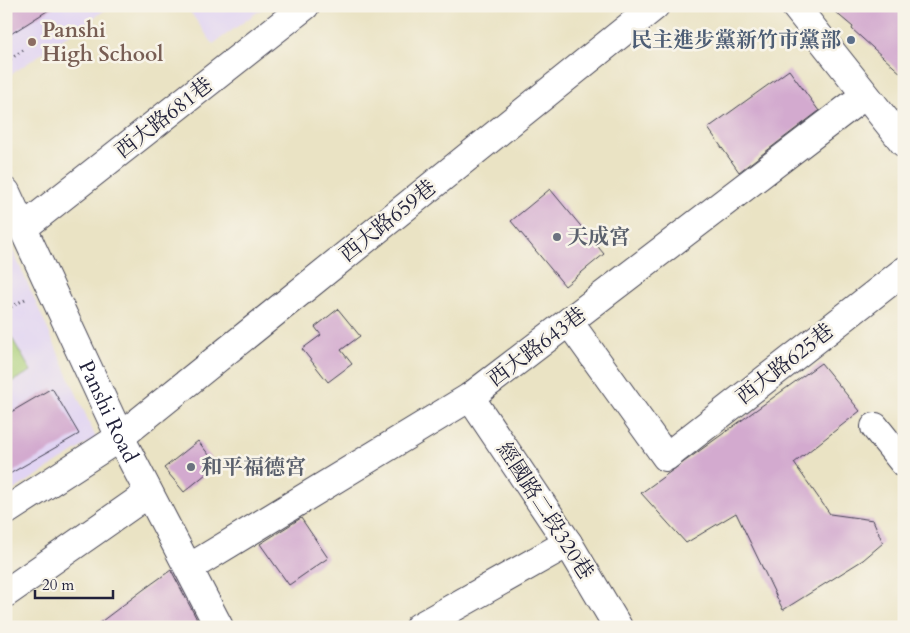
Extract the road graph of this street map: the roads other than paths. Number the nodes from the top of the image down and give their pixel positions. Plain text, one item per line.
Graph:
1 (305, 6) edge
2 (655, 6) edge
3 (795, 6) edge
4 (864, 95) junction
5 (904, 143) edge
6 (6, 192) edge
7 (23, 228) junction
8 (904, 271) edge
9 (569, 322) junction
10 (470, 397) junction
11 (875, 427) dead end
12 (120, 437) junction
13 (904, 462) edge
14 (149, 493) junction
15 (6, 511) edge
16 (568, 543) junction
17 (189, 568) junction
18 (6, 593) edge
19 (219, 627) edge
20 (419, 627) edge
21 (618, 627) edge

1 - 7 street, 西大路681巷
2 - 12 street, 西大路659巷
3 - 4 street
4 - 5 street
4 - 9 street, 西大路643巷
6 - 7 street, Panshi Road
7 - 12 street, Panshi Road
8 - 9 street, 西大路625巷
9 - 10 street, 西大路643巷
10 - 16 street, 經國路二段320巷
10 - 17 street, 西大路643巷
11 - 13 street
12 - 14 street, Panshi Road
12 - 15 street, 西大路659巷
14 - 17 street, Panshi Road
14 - 18 street
16 - 20 street
16 - 21 street, 經國路二段320巷
17 - 19 street, Panshi Road

